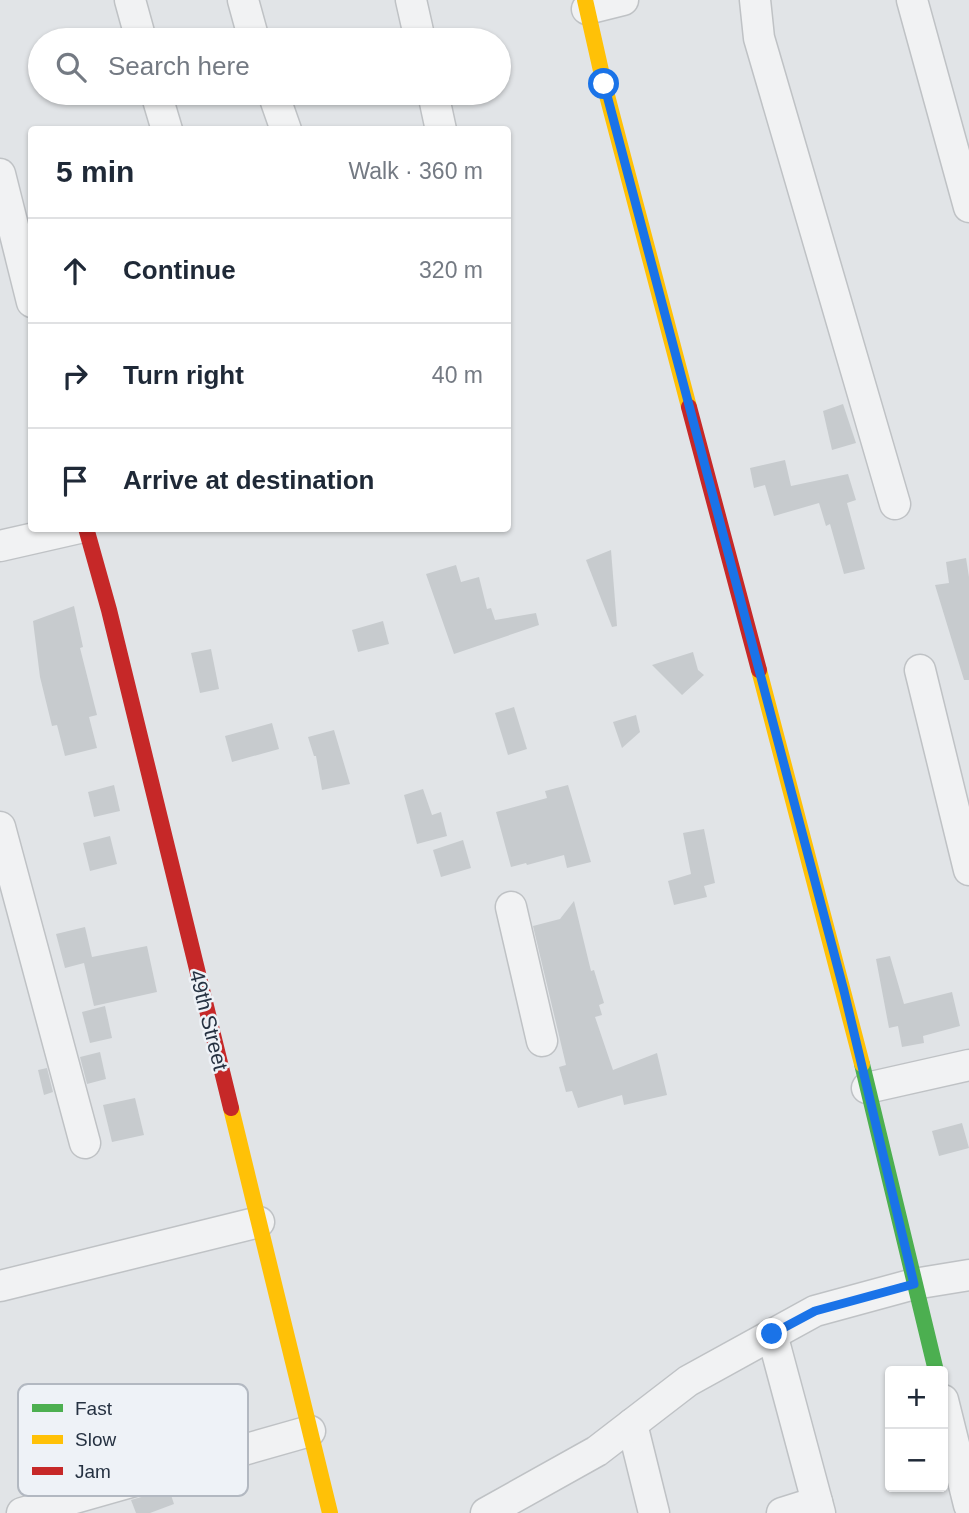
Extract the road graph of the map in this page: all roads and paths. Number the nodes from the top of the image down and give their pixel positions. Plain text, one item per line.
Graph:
1 (130, 0) edge
2 (243, 0) edge
3 (411, 0) edge
4 (623, 0) edge
5 (755, 0) edge
6 (912, 0) edge
7 (586, 5) edge
8 (138, 28) edge
9 (251, 28) edge
10 (417, 28) edge
11 (160, 105) edge
12 (277, 105) edge
13 (436, 105) edge
14 (166, 126) edge
15 (285, 126) edge
16 (440, 126) edge
17 (0, 174) edge
18 (969, 207) edge
19 (28, 286) edge
20 (895, 504) dead end
21 (62, 532) edge
22 (87, 532) edge
23 (0, 547) edge
24 (920, 670) dead end
25 (0, 827) edge
26 (969, 870) edge
27 (511, 908) dead end
28 (542, 1041) dead end
29 (969, 1065) edge
30 (867, 1088) junction
31 (85, 1143) dead end
32 (258, 1222) junction
33 (969, 1275) edge
34 (914, 1284) junction
35 (0, 1286) edge
36 (772, 1334) junction
37 (935, 1366) edge
38 (948, 1420) edge
39 (632, 1424) junction
40 (310, 1431) junction
41 (248, 1449) edge
42 (82, 1496) edge
43 (969, 1505) edge
44 (819, 1508) edge
45 (22, 1513) edge
46 (330, 1513) edge
47 (486, 1513) edge
48 (654, 1513) edge
49 (782, 1513) edge

1 - 8 street
2 - 9 street
3 - 10 street
4 - 7 street
5 - 20 street
6 - 18 street
7 - 30 street
11 - 14 street
12 - 15 street
13 - 16 street
17 - 19 street
21 - 23 street
22 - 32 street, 49th Street
24 - 26 street
25 - 31 street
27 - 28 street
29 - 30 street
30 - 34 street
32 - 35 street
32 - 40 street, 49th Street
33 - 34 street
34 - 36 street
34 - 37 street
36 - 39 street
36 - 44 street
38 - 43 street
39 - 47 street
39 - 48 street
40 - 41 street
40 - 46 street, 49th Street
42 - 45 street
44 - 49 street

